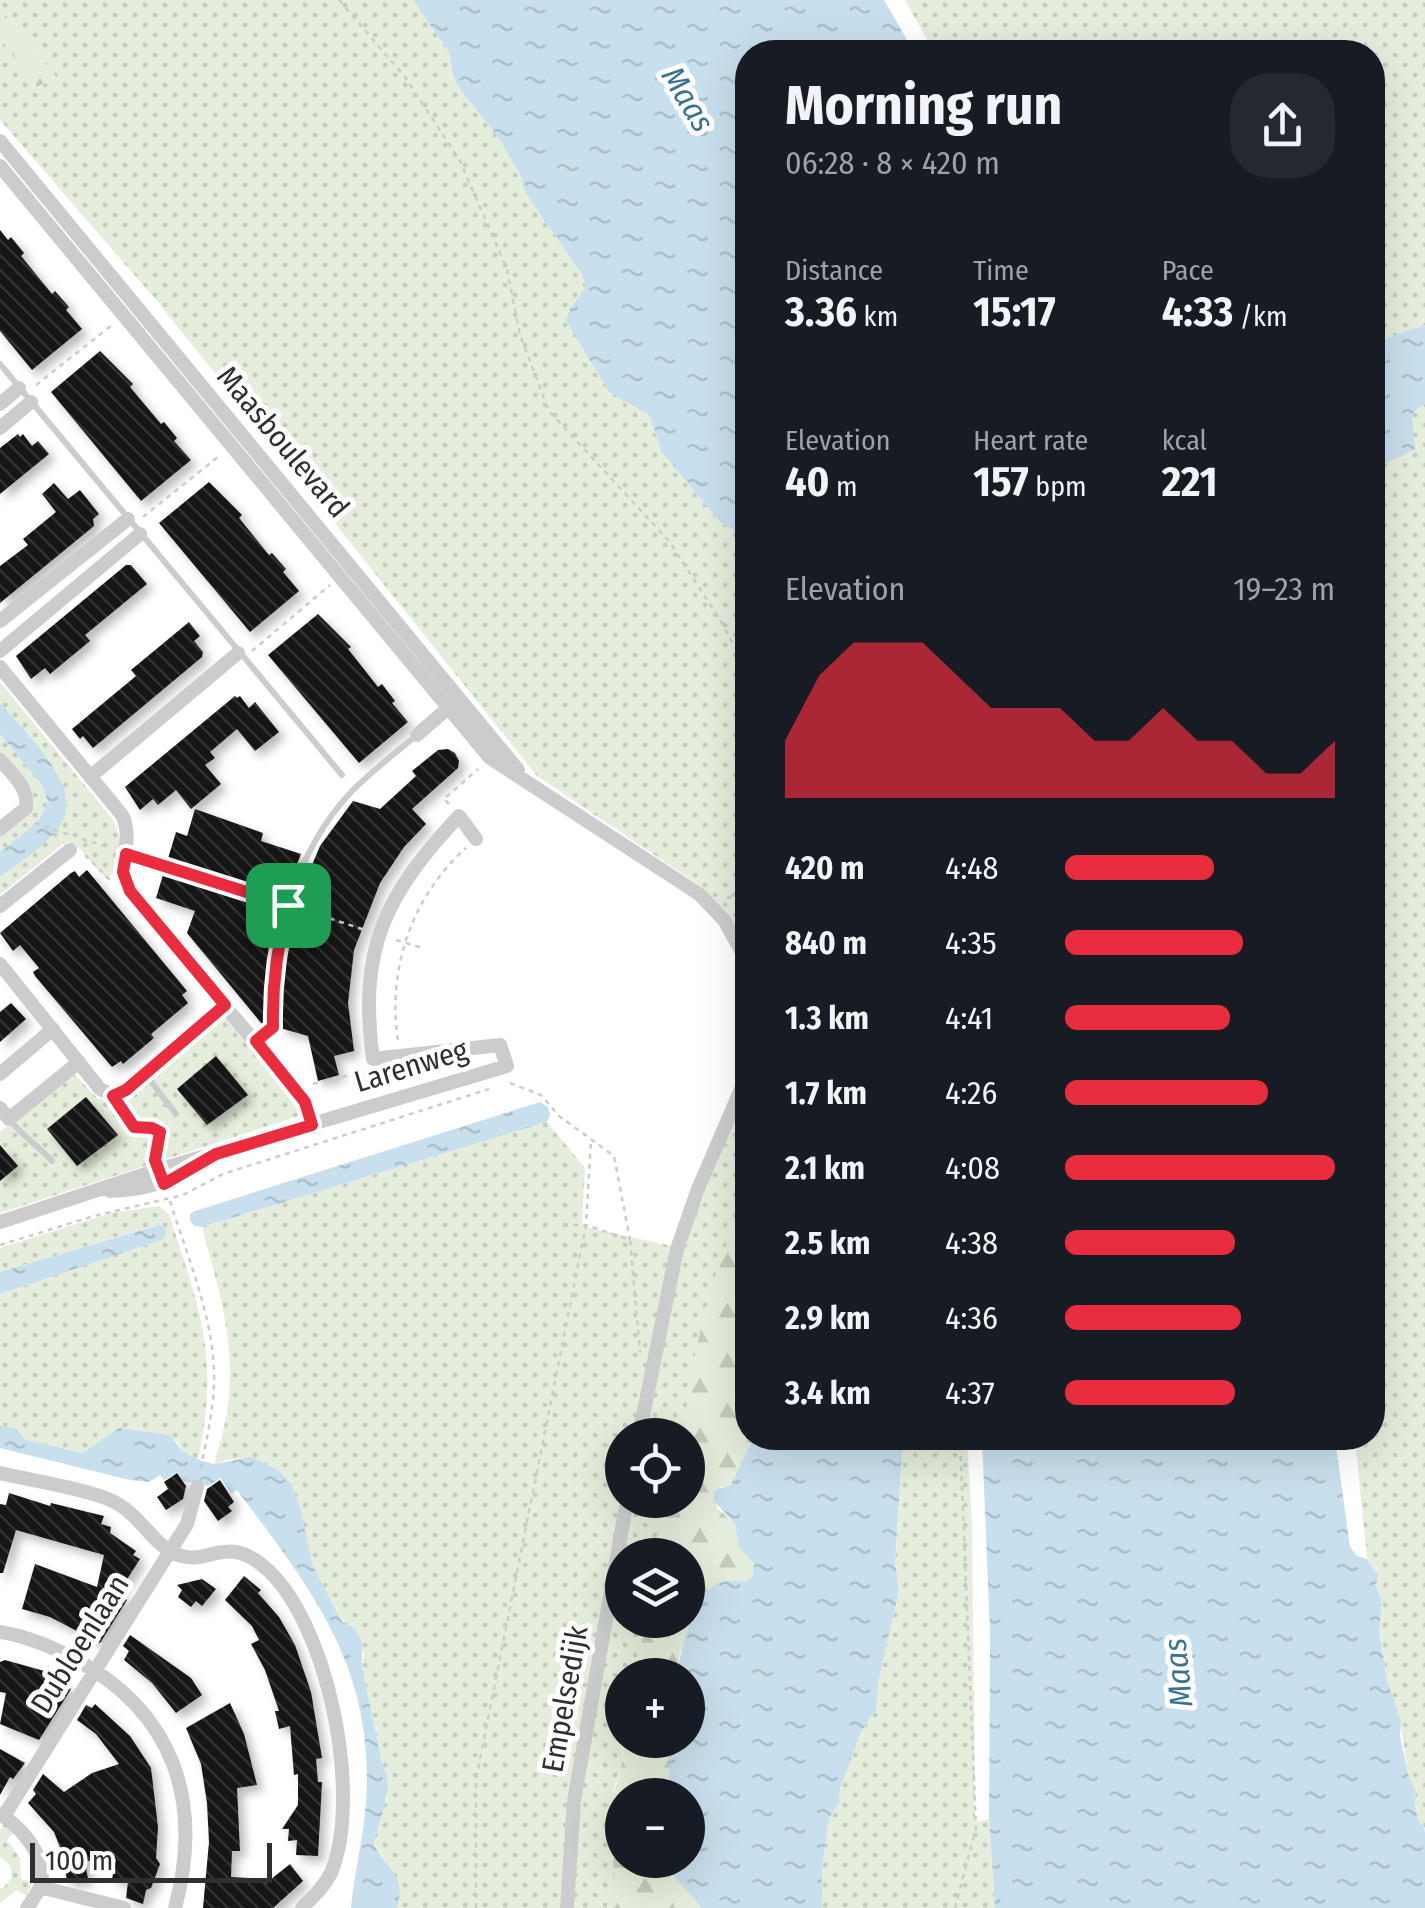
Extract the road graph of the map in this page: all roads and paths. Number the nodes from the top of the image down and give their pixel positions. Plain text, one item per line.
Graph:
1 (339, 0) edge
2 (0, 141) edge
3 (0, 166) edge
4 (124, 315) junction
5 (0, 364) edge
6 (25, 395) junction
7 (0, 404) edge
8 (0, 428) edge
9 (128, 519) junction
10 (140, 534) junction
11 (340, 577) junction
12 (0, 621) edge
13 (735, 649) edge
14 (0, 651) edge
15 (241, 655) junction
16 (0, 667) edge
17 (454, 703) junction
18 (417, 735) joint
19 (490, 758) junction
20 (0, 760) edge
21 (342, 775) dead end
22 (90, 776) junction
23 (524, 777) junction
24 (444, 799) dead end
25 (22, 819) dead end
26 (0, 829) edge
27 (476, 839) joint
28 (70, 850) joint
29 (126, 854) junction
30 (124, 882) junction
31 (735, 894) edge
32 (730, 897) dead end
33 (288, 905) junction
34 (0, 906) edge
35 (378, 934) junction
36 (735, 940) edge
37 (404, 942) junction
38 (423, 948) dead end
39 (0, 964) edge
40 (225, 1005) junction
41 (53, 1029) junction
42 (256, 1041) junction
43 (400, 1056) junction
44 (374, 1059) junction
45 (78, 1062) junction
46 (0, 1074) edge
47 (145, 1074) junction
48 (508, 1074) junction
49 (490, 1088) dead end
50 (296, 1091) junction
51 (113, 1096) junction
52 (735, 1103) edge
53 (5, 1113) edge
54 (176, 1114) dead end
55 (312, 1125) junction
56 (591, 1140) junction
57 (156, 1150) dead end
58 (52, 1160) dead end
59 (169, 1199) junction
60 (0, 1222) edge
61 (563, 1225) dead end
62 (586, 1226) junction
63 (630, 1240) junction
64 (0, 1244) edge
65 (648, 1382) junction
66 (642, 1418) edge
67 (960, 1450) edge
68 (203, 1456) dead end
69 (0, 1473) edge
70 (196, 1486) dead end
71 (624, 1518) edge
72 (169, 1550) junction
73 (0, 1632) edge
74 (97, 1671) junction
75 (2, 1815) edge
76 (40, 1886) junction
77 (26, 1908) edge
78 (124, 1908) edge
79 (176, 1908) edge
80 (302, 1908) edge
81 (476, 1908) edge
82 (568, 1908) edge
83 (955, 1908) edge

1 - 13 path
2 - 17 street, Maasboulevard
3 - 4 street, Maasboulevard
4 - 6 path
4 - 11 street, Maasboulevard
5 - 6 lane
6 - 7 street
6 - 8 street
6 - 9 lane
9 - 10 lane
9 - 12 street
10 - 14 street
10 - 15 lane
11 - 15 path
11 - 17 street, Maasboulevard
15 - 21 lane
15 - 22 street
16 - 22 street
17 - 18 street
17 - 19 street, Maasboulevard
17 - 23 street, Maasboulevard
18 - 33 lane
19 - 23 street, Maasboulevard
19 - 24 path
20 - 26 street
22 - 29 street
23 - 36 street, Maasboulevard
25 - 29 path
27 - 35 street
27 - 37 path
28 - 30 path
28 - 34 street
29 - 30 street
29 - 33 path
30 - 40 street
31 - 32 path
33 - 35 path
33 - 42 lane
35 - 37 path
35 - 44 street
37 - 38 path
37 - 43 path
39 - 41 street
40 - 42 street
40 - 47 street
41 - 45 street
41 - 46 street
42 - 50 street
43 - 44 street
43 - 48 street
44 - 50 path
45 - 51 street
45 - 53 street
47 - 51 street
47 - 54 lane
48 - 55 street, Larenweg
48 - 56 path
49 - 59 path
50 - 55 street
51 - 57 street
52 - 65 street
53 - 58 lane
55 - 60 street, Larenweg
56 - 62 path
56 - 63 path
59 - 64 path
59 - 68 path
61 - 62 path
62 - 63 path
62 - 81 path
63 - 65 path
65 - 66 street
67 - 83 path
69 - 72 street
70 - 72 street, Dubloenlaan
71 - 82 street, Empelsedijk
72 - 74 street, Dubloenlaan
72 - 80 street
73 - 74 street
74 - 75 street, Dubloenlaan
74 - 79 street
75 - 76 street
76 - 77 street
76 - 78 street

